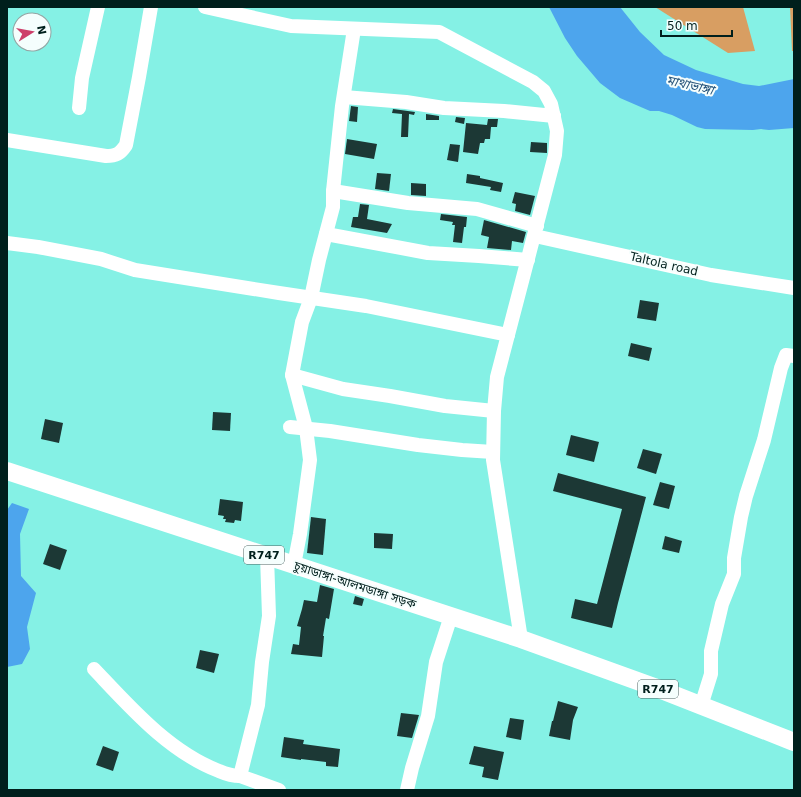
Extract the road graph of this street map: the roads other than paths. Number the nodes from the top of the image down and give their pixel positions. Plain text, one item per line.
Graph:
1 (98, 7) edge
2 (151, 7) edge
3 (205, 7) edge
4 (354, 29) junction
5 (344, 97) junction
6 (79, 108) dead end
7 (554, 116) junction
8 (7, 140) edge
9 (333, 191) junction
10 (536, 231) junction
11 (326, 234) junction
12 (7, 243) edge
13 (528, 260) junction
14 (794, 288) edge
15 (311, 298) junction
16 (508, 335) junction
17 (794, 356) edge
18 (292, 375) junction
19 (494, 411) junction
20 (290, 427) dead end
21 (306, 428) junction
22 (493, 452) junction
23 (7, 471) edge
24 (267, 556) junction
25 (294, 565) junction
26 (451, 616) junction
27 (521, 639) junction
28 (94, 669) dead end
29 (701, 706) junction
30 (794, 742) edge
31 (240, 776) junction
32 (279, 790) edge
33 (407, 790) edge

1 - 6 street
2 - 8 street
3 - 4 street
4 - 5 street
4 - 7 street
5 - 7 street
5 - 9 street
7 - 10 street
9 - 10 street, Taltola road
9 - 11 street
10 - 13 street
10 - 14 street, Taltola road
11 - 13 street
11 - 15 street
12 - 15 street
13 - 16 street
15 - 16 street
15 - 18 street
16 - 19 street
17 - 29 street
18 - 19 street
18 - 21 street
19 - 22 street
20 - 21 street
21 - 22 street
21 - 25 street
22 - 27 street
23 - 24 main road, চুয়াডাঙ্গা-আলমডাঙ্গা সড়ক / R747
24 - 25 main road, চুয়াডাঙ্গা-আলমডাঙ্গা সড়ক / R747
24 - 31 street
25 - 26 main road, চুয়াডাঙ্গা-আলমডাঙ্গা সড়ক / R747
26 - 27 main road, চুয়াডাঙ্গা-আলমডাঙ্গা সড়ক / R747
26 - 33 street
27 - 29 main road, R747
28 - 31 street
29 - 30 main road, R747
31 - 32 street

